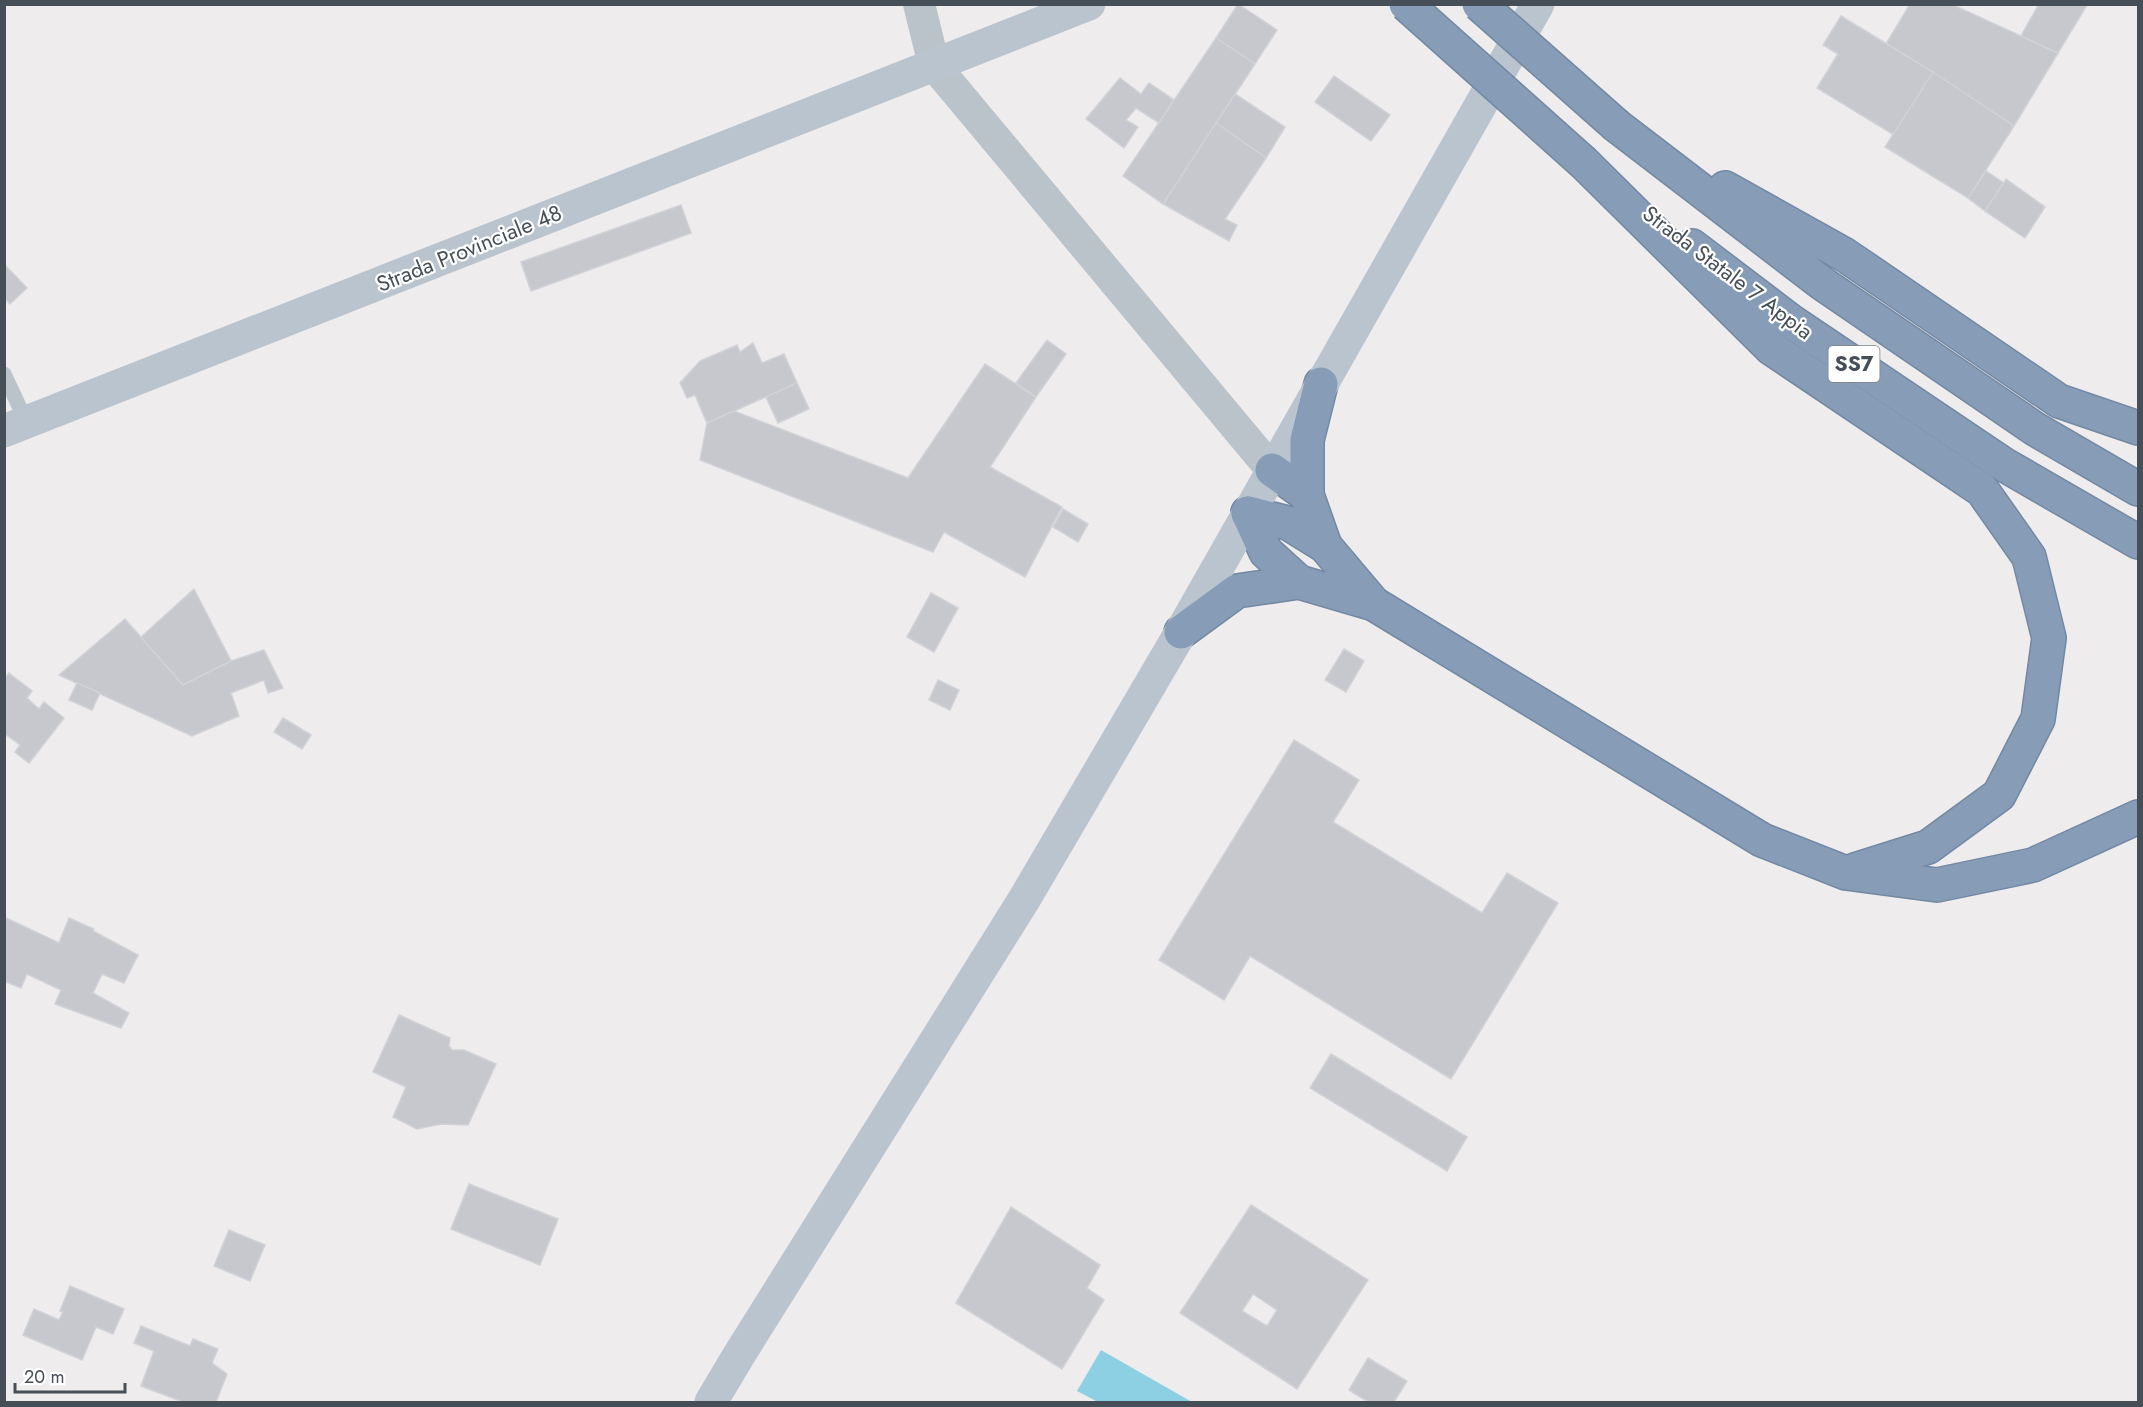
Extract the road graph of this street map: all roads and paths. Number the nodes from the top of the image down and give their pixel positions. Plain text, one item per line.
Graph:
1 (919, 4) edge
2 (1089, 4) edge
3 (1406, 4) edge
4 (1479, 4) edge
5 (1538, 4) edge
6 (934, 64) junction
7 (1617, 126) junction
8 (1584, 163) junction
9 (4, 374) edge
10 (1321, 384) junction
11 (16, 427) edge
12 (2139, 428) edge
13 (1272, 471) junction
14 (2139, 489) edge
15 (1306, 495) junction
16 (1248, 513) junction
17 (2139, 542) edge
18 (1325, 546) junction
19 (1299, 582) junction
20 (1374, 604) junction
21 (1180, 632) junction
22 (2139, 817) edge
23 (1846, 873) junction
24 (711, 1402) edge

1 - 6 street
2 - 6 main road, Strada Provinciale 48
3 - 8 highway, Strada Statale 7 Appia / SS7, bridge
4 - 7 highway, SS7, bridge
5 - 10 main road
6 - 11 main road, Strada Provinciale 48
6 - 13 street
7 - 12 highway
7 - 14 highway, SS7
8 - 17 highway, Strada Statale 7 Appia / SS7
8 - 23 highway
9 - 11 lane
10 - 13 main road
10 - 15 highway
13 - 15 highway
13 - 16 main road
15 - 18 highway
16 - 18 highway
16 - 19 highway
16 - 21 main road
18 - 20 highway
19 - 20 highway
19 - 21 highway
20 - 23 highway
21 - 24 main road
22 - 23 highway

